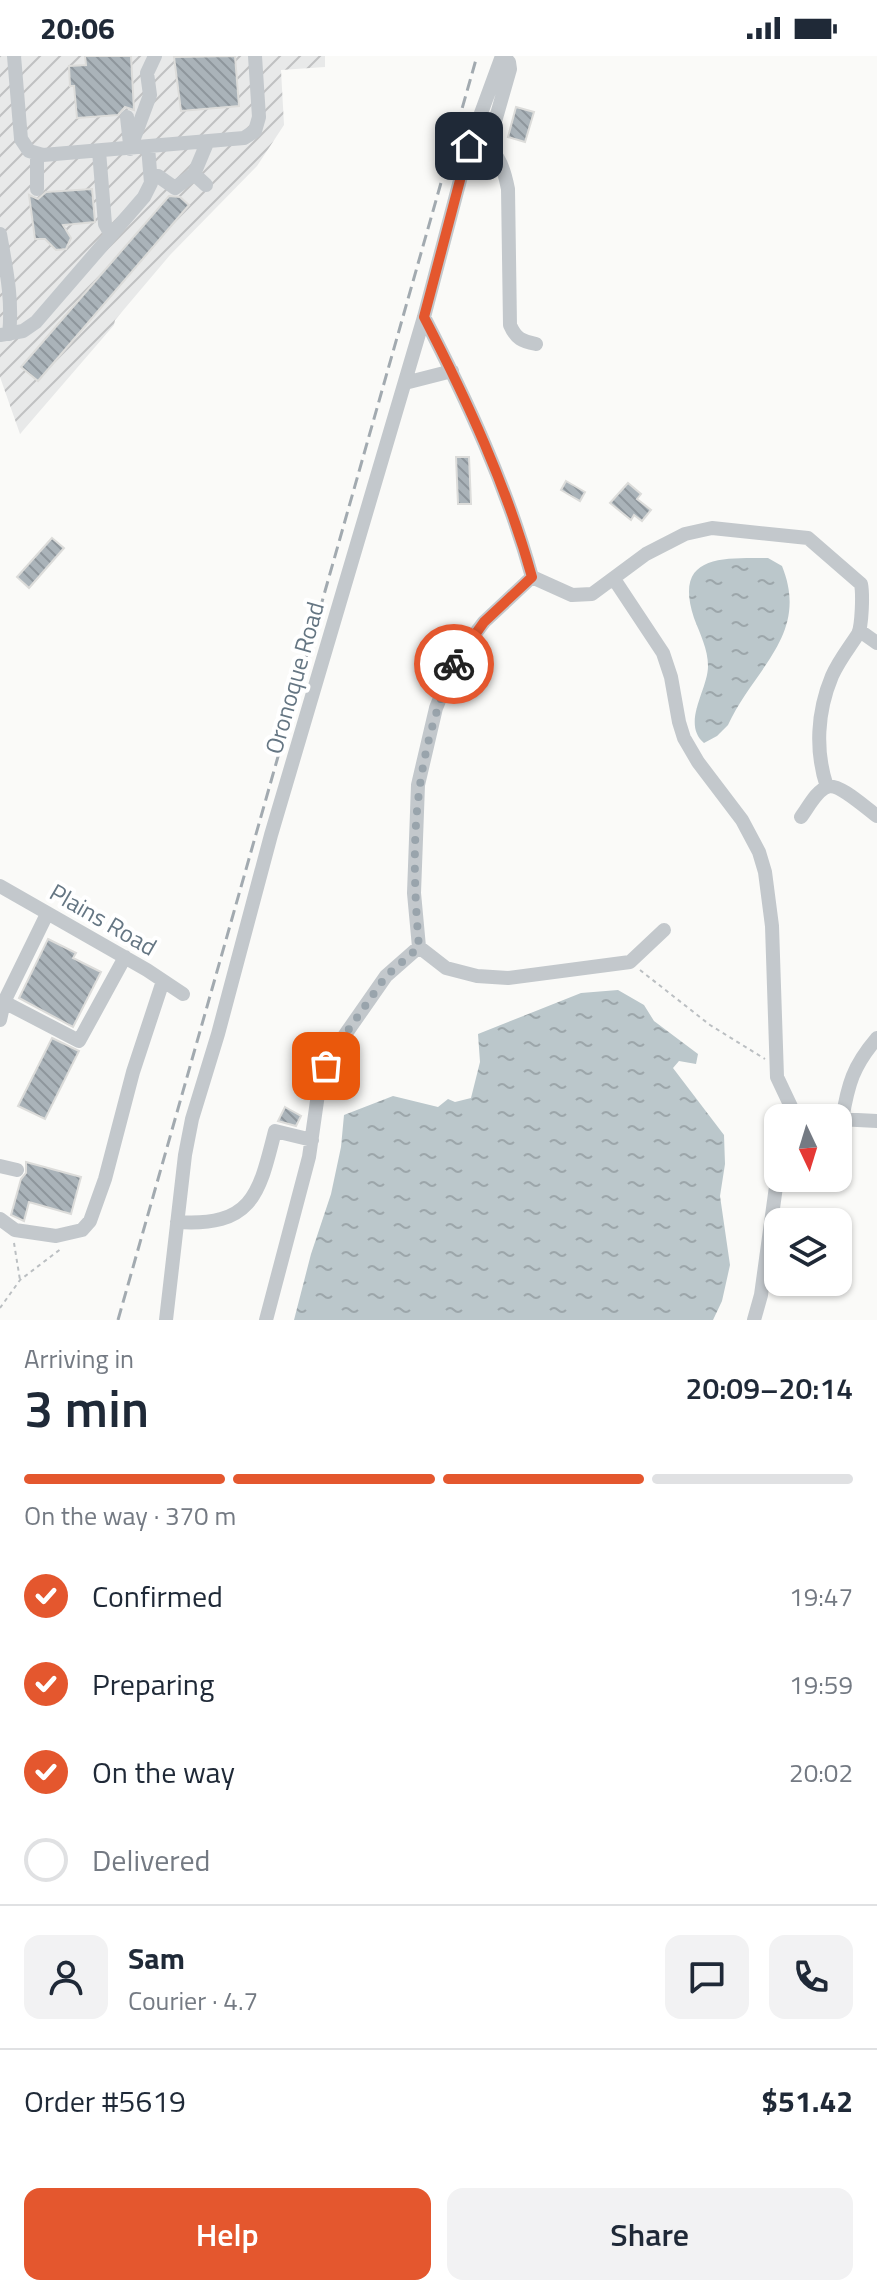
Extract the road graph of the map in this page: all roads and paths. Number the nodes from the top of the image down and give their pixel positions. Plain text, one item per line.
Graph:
1 (14, 56) edge
2 (155, 56) edge
3 (255, 56) edge
4 (502, 56) edge
5 (127, 117) dead end
6 (473, 136) junction
7 (207, 143) junction
8 (488, 146) junction
9 (148, 147) junction
10 (130, 149) junction
11 (99, 151) junction
12 (37, 154) junction
13 (194, 174) junction
14 (151, 176) junction
15 (206, 185) dead end
16 (37, 189) dead end
17 (0, 234) edge
18 (111, 235) junction
19 (424, 317) junction
20 (4, 335) edge
21 (536, 344) dead end
22 (452, 371) junction
23 (405, 383) junction
24 (532, 577) junction
25 (614, 579) junction
26 (860, 631) junction
27 (877, 643) edge
28 (827, 787) junction
29 (877, 816) edge
30 (801, 817) dead end
31 (0, 886) edge
32 (47, 914) junction
33 (664, 930) dead end
34 (419, 947) junction
35 (125, 957) junction
36 (630, 962) junction
37 (163, 981) junction
38 (183, 994) dead end
39 (4, 1002) junction
40 (0, 1020) edge
41 (877, 1038) edge
42 (776, 1062) junction
43 (789, 1104) edge
44 (844, 1104) edge
45 (852, 1120) edge
46 (877, 1121) edge
47 (312, 1140) junction
48 (0, 1166) edge
49 (17, 1170) dead end
50 (775, 1192) edge
51 (0, 1219) edge
52 (177, 1222) junction
53 (15, 1230) junction
54 (71, 1234) junction
55 (20, 1280) junction
56 (0, 1308) edge
57 (166, 1320) edge
58 (266, 1320) edge
59 (754, 1320) edge

1 - 12 street
2 - 10 street
3 - 7 street
4 - 6 street, Oronoque Road
4 - 8 street
5 - 10 street
6 - 8 street
6 - 19 street, Oronoque Road
7 - 9 street
7 - 13 street
8 - 21 street
9 - 10 street
9 - 14 street
10 - 11 street
11 - 12 street
11 - 18 street
12 - 16 street
13 - 14 street
13 - 15 street
14 - 18 street
17 - 20 street
18 - 20 street
19 - 22 street
19 - 23 street, Oronoque Road
22 - 23 street
22 - 24 street
23 - 52 street, Oronoque Road
24 - 25 street
24 - 34 street
25 - 26 street
25 - 42 street
26 - 27 street
26 - 28 street
28 - 29 street
28 - 30 street
31 - 32 street, Plains Road
32 - 35 street, Plains Road
32 - 39 street
33 - 36 street
34 - 36 street
34 - 47 street
35 - 37 street, Plains Road
35 - 39 street
36 - 42 path
37 - 38 street, Plains Road
37 - 54 street
39 - 40 street
41 - 44 street
42 - 43 street
45 - 46 street
47 - 52 street
47 - 58 street
48 - 49 street
50 - 59 street
51 - 53 street
52 - 57 street, Oronoque Road
53 - 54 street
53 - 55 path
54 - 55 path
55 - 56 path

